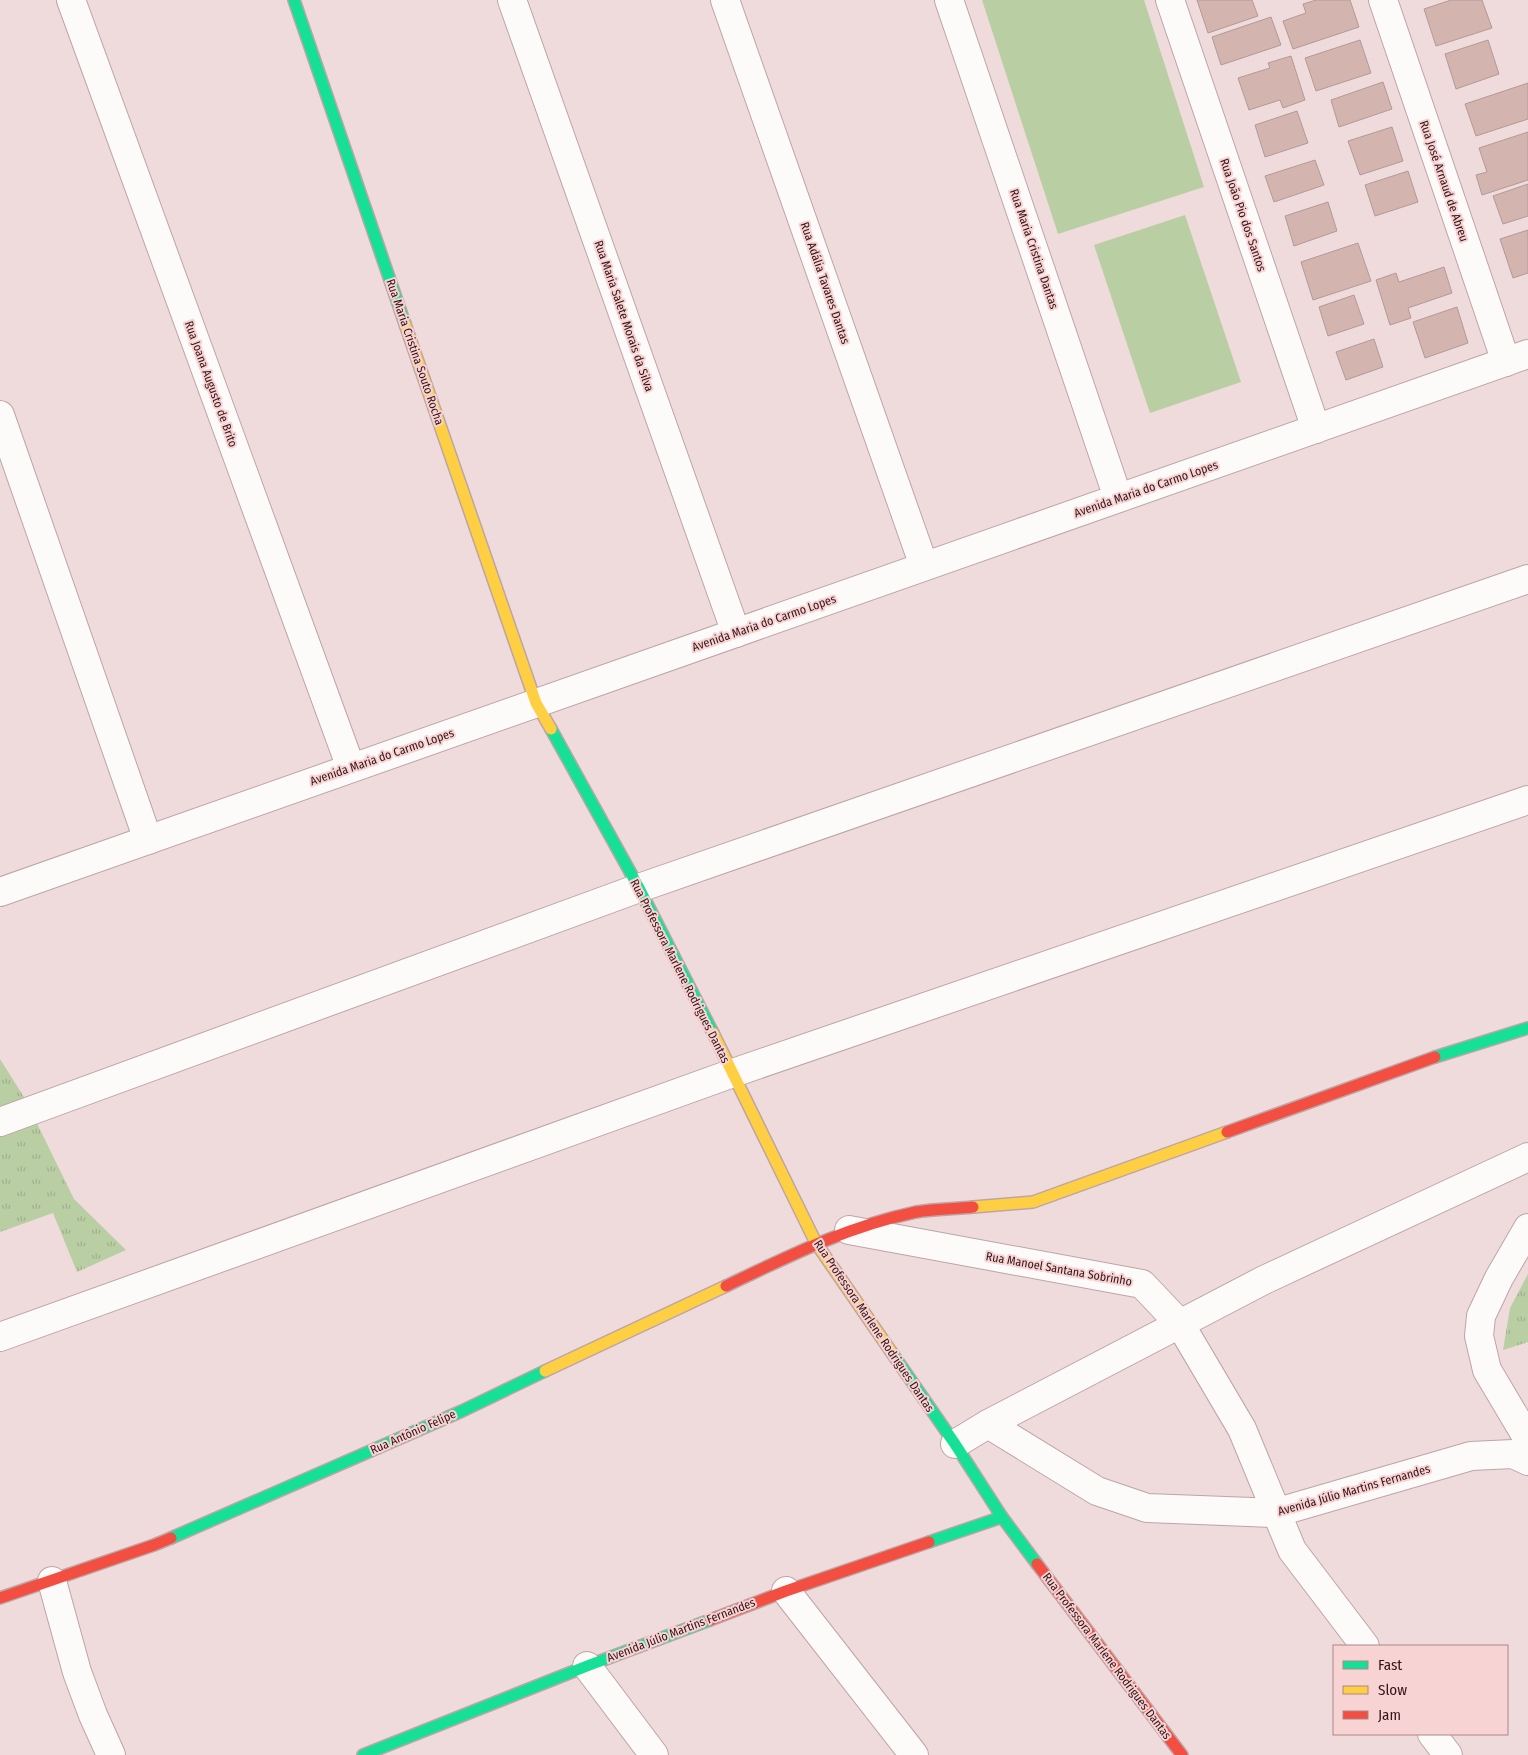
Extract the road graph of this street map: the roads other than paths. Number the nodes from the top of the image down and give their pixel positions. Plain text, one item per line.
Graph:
1 (71, 0) edge
2 (294, 0) edge
3 (512, 0) edge
4 (725, 0) edge
5 (949, 0) edge
6 (1170, 0) edge
7 (1383, 0) edge
8 (1517, 358) edge
9 (0, 415) edge
10 (1316, 429) junction
11 (1118, 498) junction
12 (924, 566) junction
13 (1528, 579) edge
14 (736, 633) junction
15 (536, 703) junction
16 (351, 768) junction
17 (1528, 800) edge
18 (148, 840) junction
19 (639, 888) junction
20 (0, 892) edge
21 (1528, 1028) edge
22 (733, 1073) junction
23 (0, 1122) edge
24 (1528, 1157) edge
25 (1528, 1228) edge
26 (849, 1230) junction
27 (816, 1243) junction
28 (1180, 1324) junction
29 (0, 1337) edge
30 (988, 1424) junction
31 (1528, 1439) edge
32 (955, 1444) junction
33 (1528, 1461) edge
34 (1276, 1513) junction
35 (1002, 1517) junction
36 (52, 1581) junction
37 (786, 1590) junction
38 (0, 1598) edge
39 (1364, 1645) edge
40 (587, 1666) junction
41 (1433, 1735) edge
42 (373, 1753) edge
43 (111, 1755) edge
44 (654, 1755) edge
45 (914, 1755) edge
46 (1182, 1755) edge
47 (1448, 1755) edge

1 - 16 street, Rua Joana Augusto de Brito
2 - 15 street, Rua Maria Cristina Souto Rocha
3 - 14 street, Rua Maria Salete Morais da Silva
4 - 12 street, Rua Adália Tavares Dantas
5 - 11 street, Rua Maria Cristina Dantas
6 - 10 street, Rua João Pio dos Santos
7 - 8 street, Rua José Arnaud de Abreu
8 - 10 street, Avenida Maria do Carmo Lopes
9 - 18 street
10 - 11 street, Avenida Maria do Carmo Lopes
11 - 12 street, Avenida Maria do Carmo Lopes
12 - 14 street, Avenida Maria do Carmo Lopes
13 - 19 street
14 - 15 street, Avenida Maria do Carmo Lopes
15 - 16 street, Avenida Maria do Carmo Lopes
15 - 19 street, Rua Professora Marlene Rodrigues Dantas
16 - 18 street, Avenida Maria do Carmo Lopes
17 - 22 street
18 - 20 street, Avenida Maria do Carmo Lopes
19 - 22 street, Rua Professora Marlene Rodrigues Dantas
19 - 23 street
21 - 26 street, Rua Antônio Felipe
22 - 27 street, Rua Professora Marlene Rodrigues Dantas
22 - 29 street
24 - 28 street
25 - 31 street
26 - 27 street, Rua Antônio Felipe
26 - 28 street, Rua Manoel Santana Sobrinho
27 - 32 street, Rua Professora Marlene Rodrigues Dantas
27 - 36 street, Rua Antônio Felipe
28 - 30 street
28 - 34 street, Rua Manoel Santana Sobrinho
30 - 32 street
30 - 34 street, Avenida Júlio Martins Fernandes
32 - 35 street, Rua Professora Marlene Rodrigues Dantas
33 - 34 street, Avenida Júlio Martins Fernandes
34 - 39 street, Rua Manoel Santana Sobrinho
35 - 37 street, Avenida Júlio Martins Fernandes
35 - 46 street, Rua Professora Marlene Rodrigues Dantas
36 - 38 street, Rua Antônio Felipe
36 - 43 street
37 - 40 street, Avenida Júlio Martins Fernandes
37 - 45 street
40 - 42 street, Avenida Júlio Martins Fernandes
40 - 44 street
41 - 47 street

